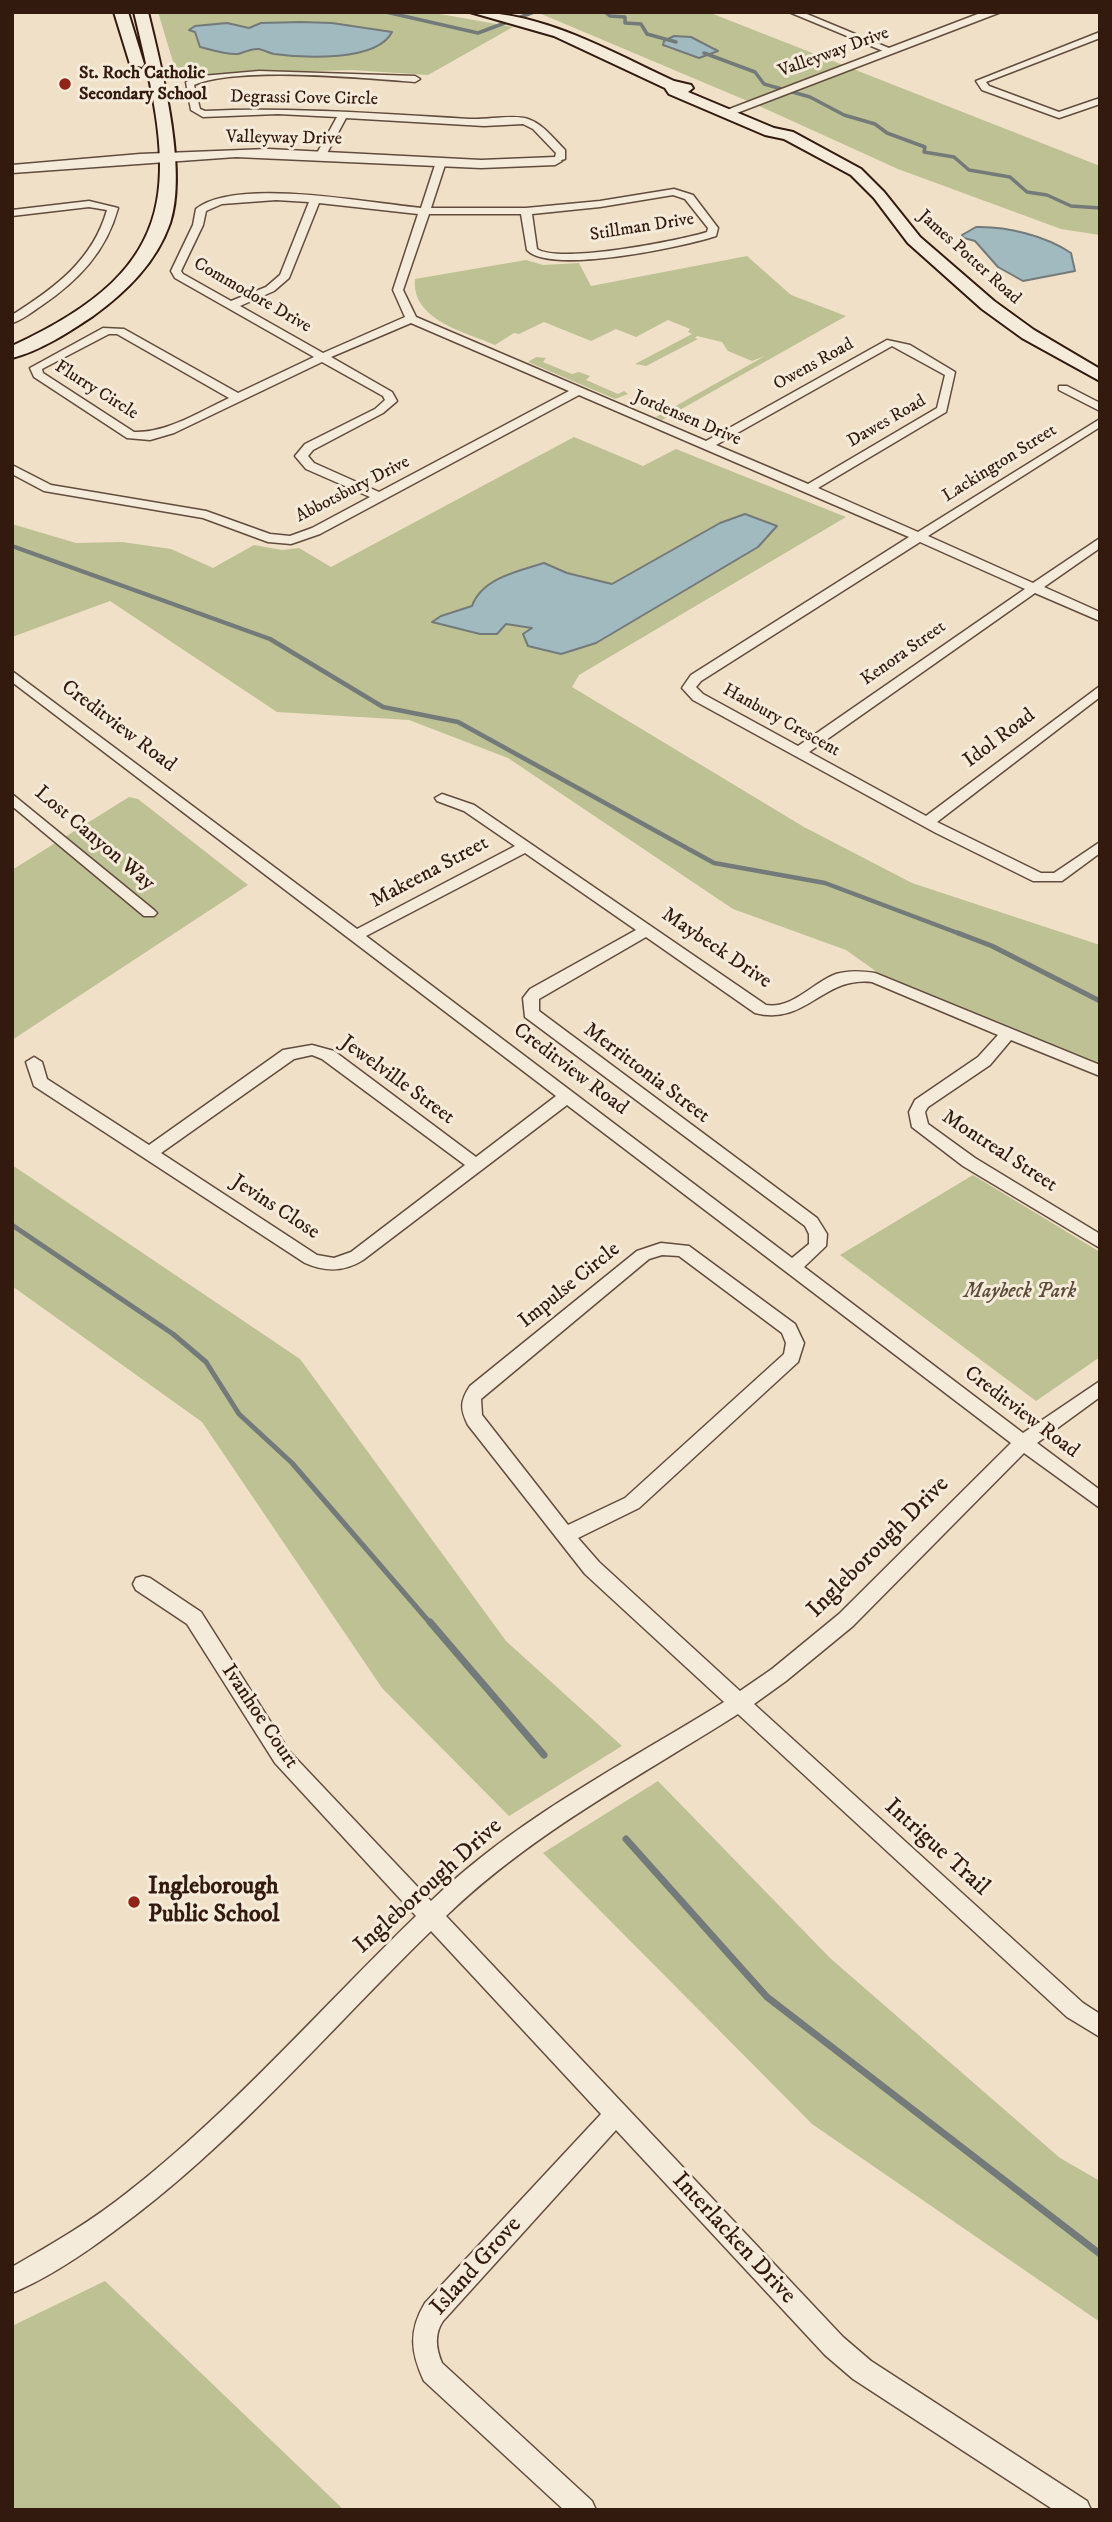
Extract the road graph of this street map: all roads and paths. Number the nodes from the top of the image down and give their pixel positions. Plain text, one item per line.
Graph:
1 (121, 12) edge
2 (141, 12) edge
3 (503, 12) edge
4 (793, 12) edge
5 (833, 12) edge
6 (995, 12) edge
7 (481, 13) edge
8 (812, 20) junction
9 (532, 26) junction
10 (1100, 35) edge
11 (891, 51) junction
12 (415, 79) dead end
13 (141, 82) dead end
14 (670, 85) joint
15 (1100, 101) edge
16 (730, 111) junction
17 (344, 113) junction
18 (321, 155) junction
19 (167, 157) junction
20 (555, 161) joint
21 (440, 165) junction
22 (12, 169) edge
23 (315, 201) junction
24 (424, 211) junction
25 (526, 211) junction
26 (12, 214) edge
27 (145, 219) dead end
28 (234, 304) junction
29 (411, 319) junction
30 (12, 320) edge
31 (12, 344) edge
32 (12, 353) edge
33 (322, 358) junction
34 (942, 368) joint
35 (1100, 376) edge
36 (1063, 388) dead end
37 (576, 392) junction
38 (238, 398) junction
39 (1100, 408) edge
40 (1100, 422) edge
41 (705, 446) junction
42 (12, 469) edge
43 (807, 489) junction
44 (379, 497) junction
45 (918, 536) junction
46 (1100, 542) edge
47 (1032, 587) junction
48 (1100, 617) edge
49 (12, 675) edge
50 (1100, 690) edge
51 (798, 753) junction
52 (12, 798) edge
53 (442, 798) dead end
54 (927, 822) junction
55 (525, 846) junction
56 (1100, 846) edge
57 (149, 913) dead end
58 (647, 930) junction
59 (355, 936) junction
60 (1008, 1033) junction
61 (34, 1062) dead end
62 (1100, 1071) edge
63 (567, 1096) junction
64 (150, 1153) junction
65 (476, 1165) junction
66 (1100, 1242) edge
67 (792, 1267) junction
68 (1100, 1388) edge
69 (1025, 1444) junction
70 (1100, 1501) edge
71 (565, 1535) junction
72 (143, 1584) dead end
73 (742, 1703) junction
74 (431, 1916) junction
75 (1100, 2027) edge
76 (615, 2115) junction
77 (12, 2281) edge
78 (583, 2510) edge
79 (1078, 2510) edge

1 - 13 main road
2 - 19 main road
3 - 9 main road, James Potter Road
4 - 8 street
5 - 8 street
6 - 11 street, Valleyway Drive
7 - 9 main road, James Potter Road
8 - 11 street
9 - 14 main road, James Potter Road
10 - 15 street
11 - 16 street, Valleyway Drive
12 - 17 street, Degrassi Cove Circle
14 - 16 main road, James Potter Road
16 - 35 main road, James Potter Road
17 - 18 street
17 - 20 street, Degrassi Cove Circle
18 - 19 street, Valleyway Drive
18 - 21 street, Valleyway Drive
19 - 22 street, Valleyway Drive
19 - 32 main road
20 - 21 street, Valleyway Drive
21 - 24 street
23 - 24 street, Commodore Drive
23 - 28 street
23 - 28 street, Commodore Drive
24 - 25 street, Stillman Drive
24 - 29 street
25 - 25 street, Stillman Drive
26 - 30 street
27 - 31 main road
28 - 33 street, Commodore Drive
29 - 33 street, Flurry Circle
29 - 37 street, Jordensen Drive
33 - 38 street, Flurry Circle
33 - 44 street, Commodore Drive
34 - 41 street, Owens Road
34 - 43 street, Dawes Road
36 - 39 street
37 - 41 street, Jordensen Drive
37 - 44 street, Abbotsbury Drive
38 - 38 street, Flurry Circle
40 - 45 street, Lackington Street
41 - 43 street, Jordensen Drive
42 - 44 street, Abbotsbury Drive
43 - 45 street, Jordensen Drive
45 - 47 street, Jordensen Drive
45 - 51 street, Hanbury Crescent
46 - 47 street
47 - 48 street, Jordensen Drive
47 - 51 street, Kenora Street
49 - 59 street, Creditview Road
50 - 54 street, Idol Road
51 - 54 street, Hanbury Crescent
52 - 57 street, Lost Canyon Way
53 - 55 street, Maybeck Drive
54 - 56 street, Hanbury Crescent
55 - 58 street, Maybeck Drive
55 - 59 street, Makeena Street
58 - 60 street, Maybeck Drive
58 - 67 street, Merrittonia Street
59 - 63 street, Creditview Road
60 - 62 street, Maybeck Drive
60 - 66 street, Montreal Street
61 - 64 street, Jevins Close
63 - 65 street, Jevins Close
63 - 67 street, Creditview Road
64 - 65 street, Jevins Close
64 - 65 street, Jewelville Street
67 - 69 street, Creditview Road
68 - 69 street
69 - 70 street, Creditview Road
69 - 73 street, Ingleborough Drive
71 - 71 street, Impulse Circle
71 - 73 street, Impulse Circle
72 - 74 street, Ivanhoe Court
73 - 74 street, Ingleborough Drive
73 - 75 street, Intrigue Trail
74 - 76 street, Interlacken Drive
74 - 77 street, Ingleborough Drive
76 - 78 street, Island Grove
76 - 79 street, Interlacken Drive

